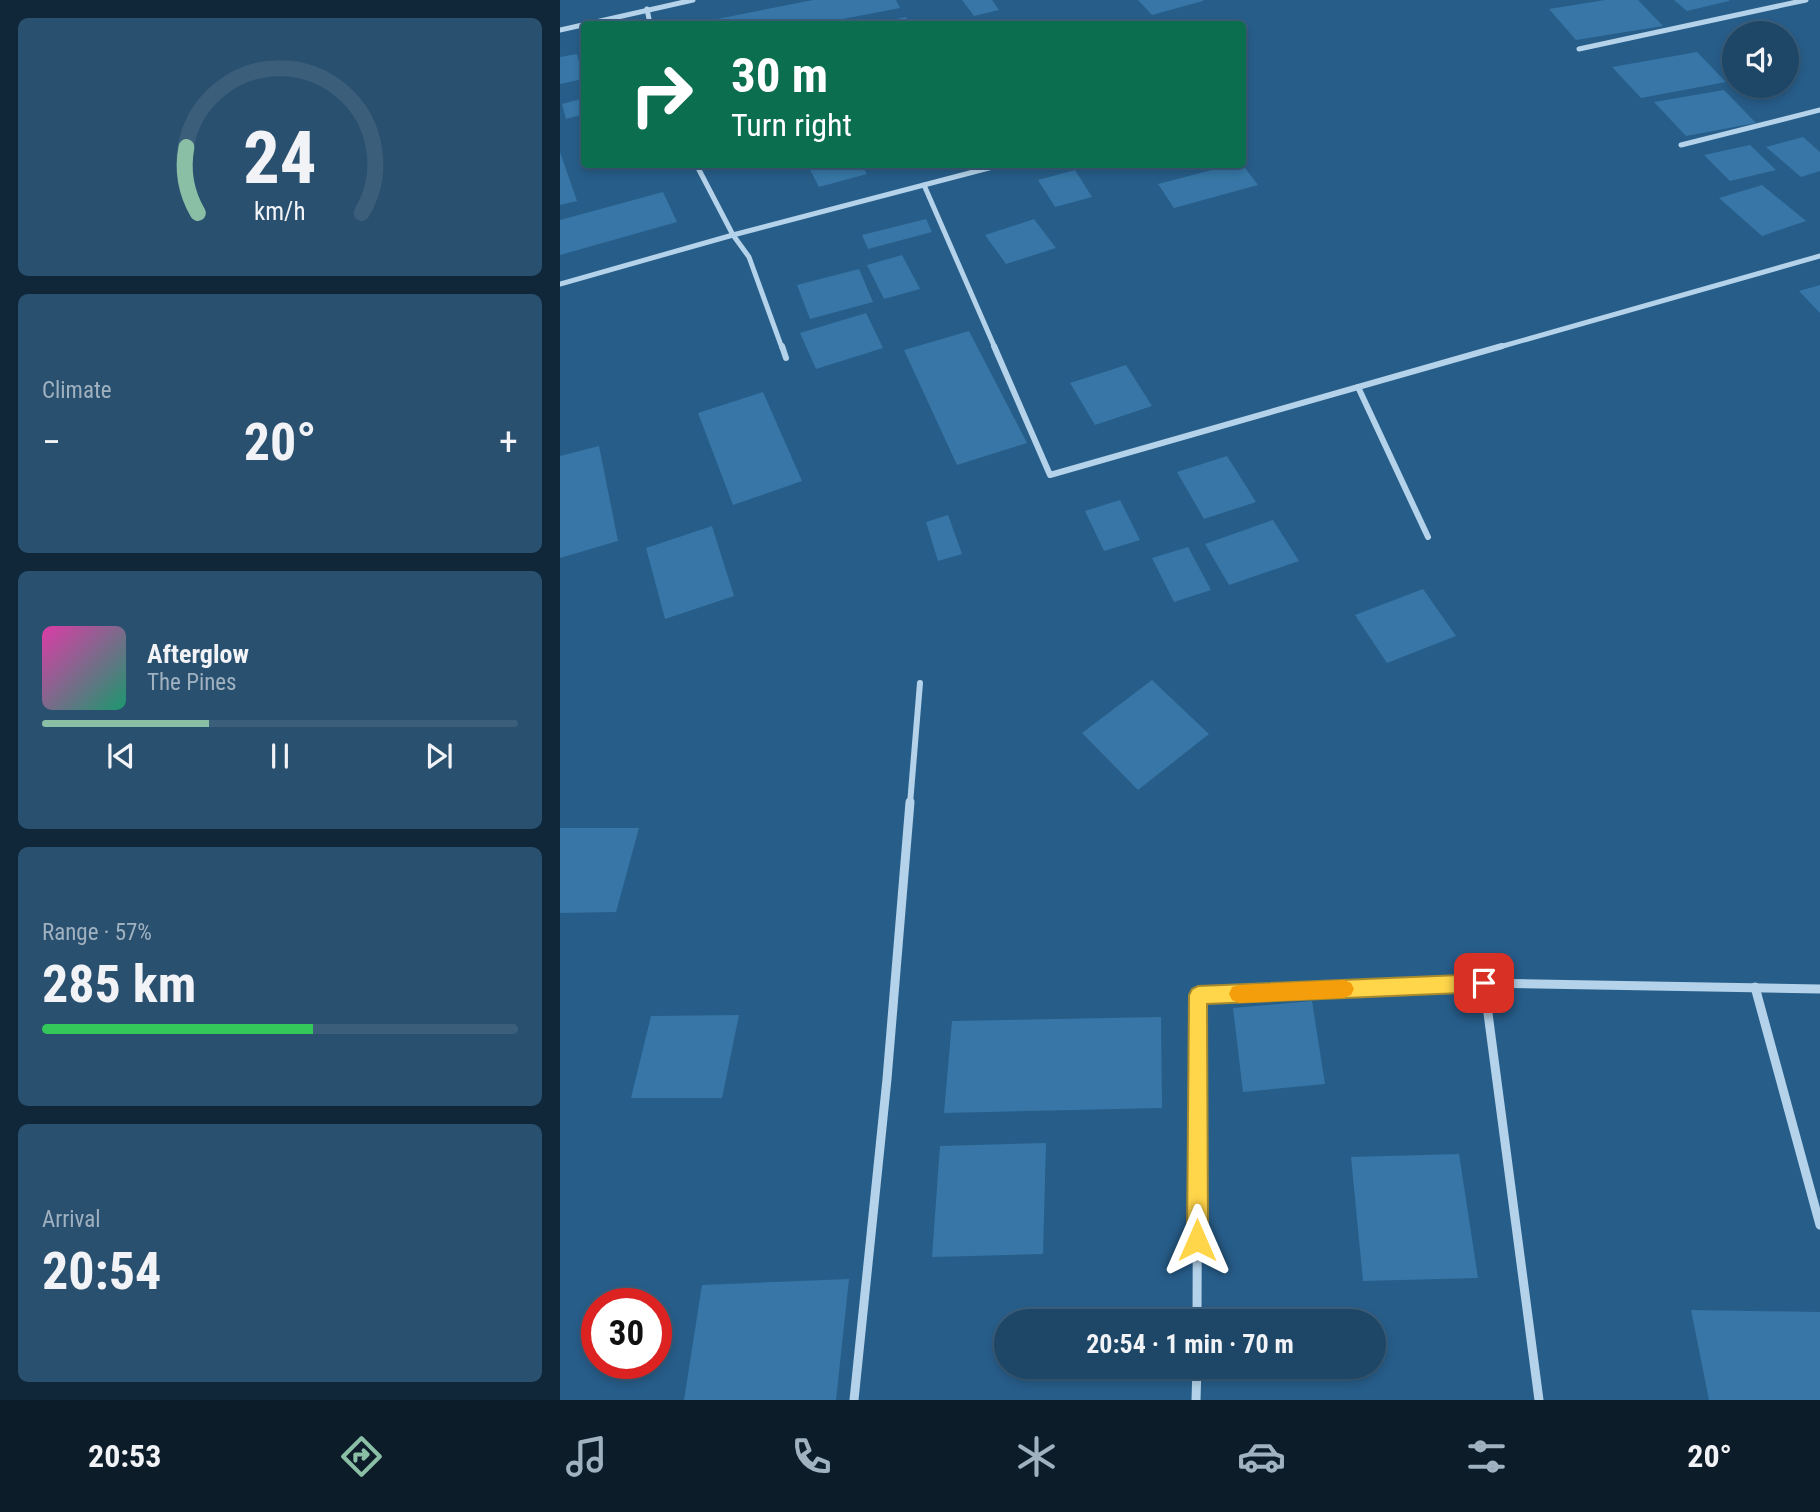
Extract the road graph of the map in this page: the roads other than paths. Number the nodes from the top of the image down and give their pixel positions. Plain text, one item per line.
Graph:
1 (693, 0) edge
2 (1806, 0) edge
3 (647, 9) junction
4 (597, 21) edge
5 (649, 21) edge
6 (581, 25) edge
7 (560, 30) edge
8 (1579, 49) dead end
9 (1820, 110) edge
10 (1681, 145) dead end
11 (698, 168) edge
12 (989, 168) edge
13 (924, 186) junction
14 (733, 235) junction
15 (1820, 256) edge
16 (560, 284) edge
17 (786, 358) dead end
18 (1358, 387) junction
19 (1428, 537) dead end
20 (920, 683) dead end
21 (1484, 983) junction
22 (1755, 987) junction
23 (1820, 989) edge
24 (1820, 1225) edge
25 (1197, 1309) edge
26 (1197, 1379) edge
27 (854, 1400) edge
28 (1196, 1400) edge
29 (1539, 1400) edge

1 - 3 street
2 - 8 street
3 - 4 street
3 - 5 street
6 - 7 street
9 - 10 street
11 - 14 street
12 - 13 street
13 - 14 street
13 - 18 street
14 - 16 street
14 - 17 street
15 - 18 street
18 - 19 street
20 - 27 street
21 - 22 street
21 - 25 street
21 - 29 street
22 - 23 street
22 - 24 street
26 - 28 street

